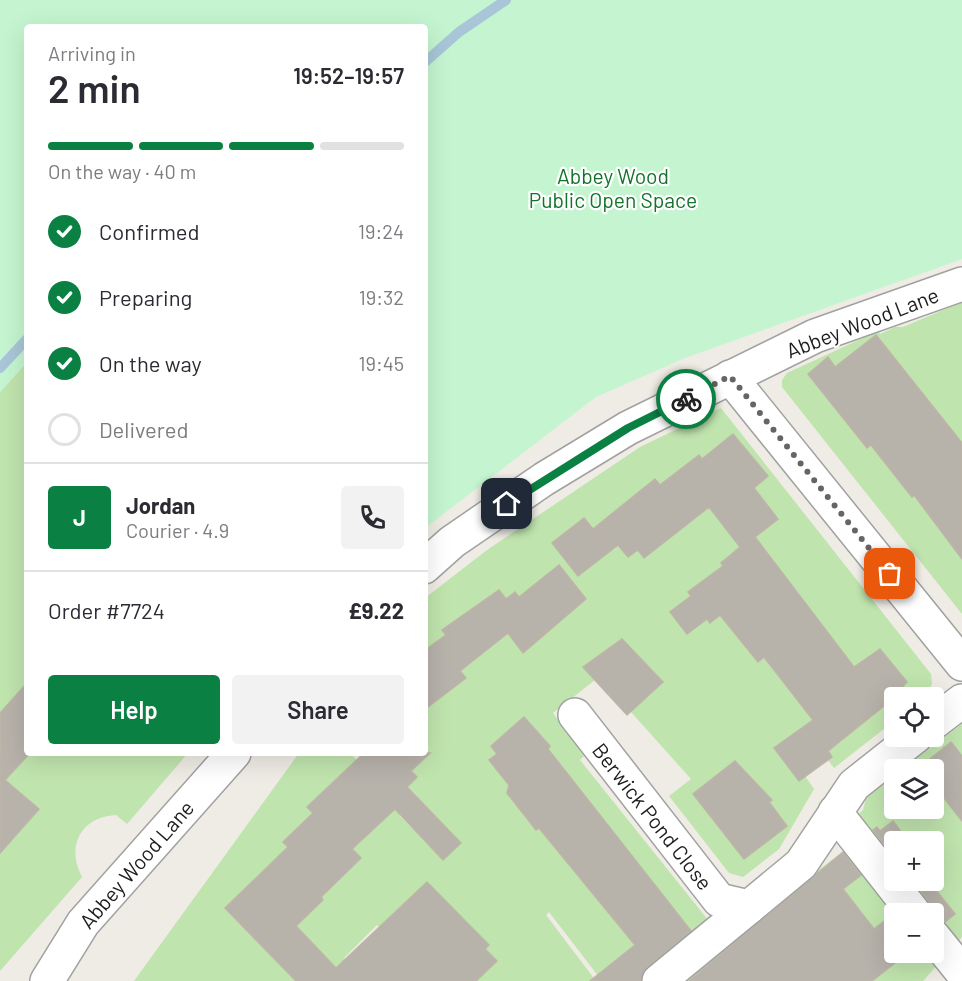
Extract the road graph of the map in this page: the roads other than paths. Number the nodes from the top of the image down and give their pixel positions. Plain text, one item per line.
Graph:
1 (962, 284) edge
2 (730, 376) junction
3 (428, 563) edge
4 (962, 664) edge
5 (962, 701) edge
6 (575, 715) dead end
7 (944, 715) edge
8 (902, 747) edge
9 (231, 756) edge
10 (835, 812) junction
11 (906, 903) edge
12 (749, 907) junction
13 (944, 950) edge
14 (962, 972) edge
15 (47, 981) edge
16 (659, 981) edge

1 - 2 street, Abbey Wood Lane
2 - 3 street, Abbey Wood Lane
2 - 4 street
5 - 7 street
6 - 12 street, Berwick Pond Close
8 - 10 street
9 - 15 street, Abbey Wood Lane
10 - 11 street
10 - 12 street
12 - 16 street
13 - 14 street

